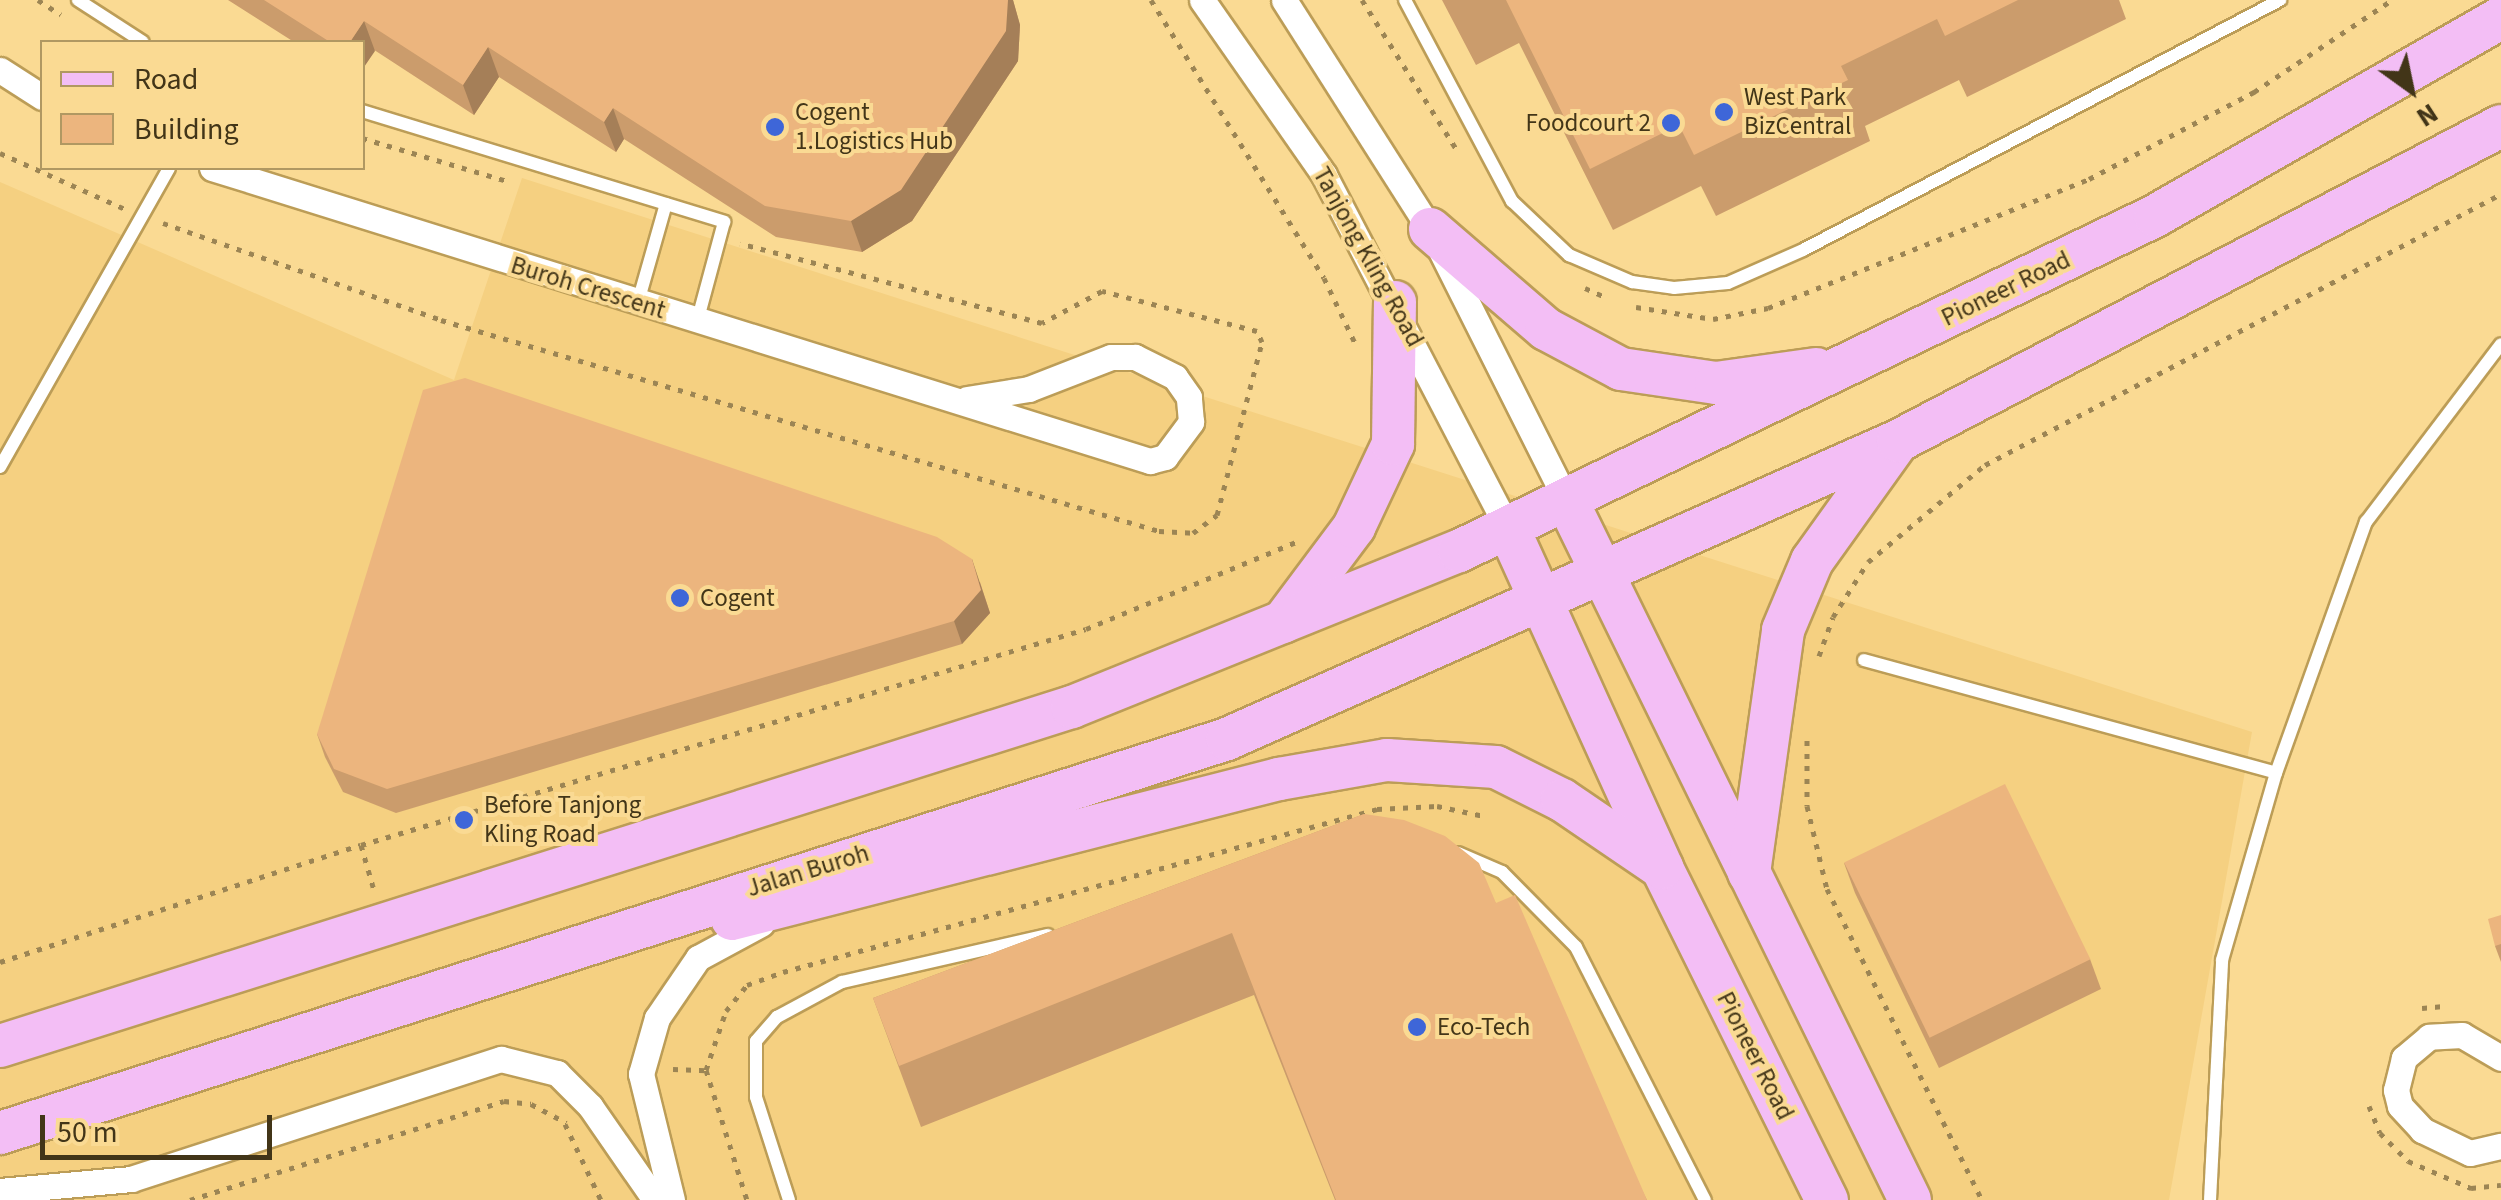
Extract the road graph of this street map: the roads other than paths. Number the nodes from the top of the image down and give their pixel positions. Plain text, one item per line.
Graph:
1 (78, 0) edge
2 (1202, 0) edge
3 (1284, 0) edge
4 (1405, 0) edge
5 (2280, 0) edge
6 (2501, 18) edge
7 (140, 40) edge
8 (0, 70) edge
9 (40, 95) edge
10 (365, 113) edge
11 (2501, 126) edge
12 (168, 170) edge
13 (218, 170) edge
14 (666, 204) junction
15 (1430, 229) junction
16 (1396, 302) junction
17 (637, 304) junction
18 (698, 322) junction
19 (2501, 344) edge
20 (1854, 364) junction
21 (967, 399) junction
22 (1898, 440) junction
23 (0, 467) edge
24 (1568, 503) junction
25 (1509, 530) junction
26 (1601, 572) junction
27 (1542, 600) junction
28 (1282, 622) junction
29 (1864, 660) dead end
30 (2276, 773) junction
31 (1442, 850) edge
32 (1662, 868) junction
33 (1749, 873) junction
34 (792, 908) junction
35 (1069, 930) edge
36 (549, 952) junction
37 (0, 1046) edge
38 (2501, 1058) edge
39 (0, 1133) edge
40 (2501, 1146) edge
41 (0, 1190) edge
42 (655, 1200) edge
43 (672, 1200) edge
44 (789, 1200) edge
45 (1705, 1200) edge
46 (1827, 1200) edge
47 (1910, 1200) edge
48 (2210, 1200) edge

1 - 7 lane
2 - 16 street, Tanjong Kling Road
3 - 15 street
4 - 5 lane
6 - 20 main road, Pioneer Road
8 - 9 street
10 - 14 lane
11 - 22 main road
12 - 23 lane
13 - 17 street, Buroh Crescent
14 - 17 lane
14 - 18 lane
15 - 20 main road
15 - 24 street
16 - 25 street, Tanjong Kling Road
16 - 28 main road
17 - 18 street, Buroh Crescent
18 - 21 street, Buroh Crescent
19 - 30 lane
20 - 24 main road, Pioneer Road
21 - 21 street, Buroh Crescent
22 - 26 main road
22 - 33 main road
24 - 25 main road
24 - 26 main road
25 - 27 main road, Pioneer Road
25 - 28 main road
26 - 27 main road, Jalan Buroh
26 - 33 main road
27 - 32 main road, Pioneer Road
27 - 36 main road, Jalan Buroh
28 - 37 main road
29 - 30 lane
30 - 48 lane
31 - 45 lane
32 - 34 main road
32 - 46 main road, Pioneer Road
33 - 47 main road
34 - 36 main road
34 - 43 street
35 - 44 lane
36 - 39 main road, Jalan Buroh
38 - 40 street
41 - 42 street

